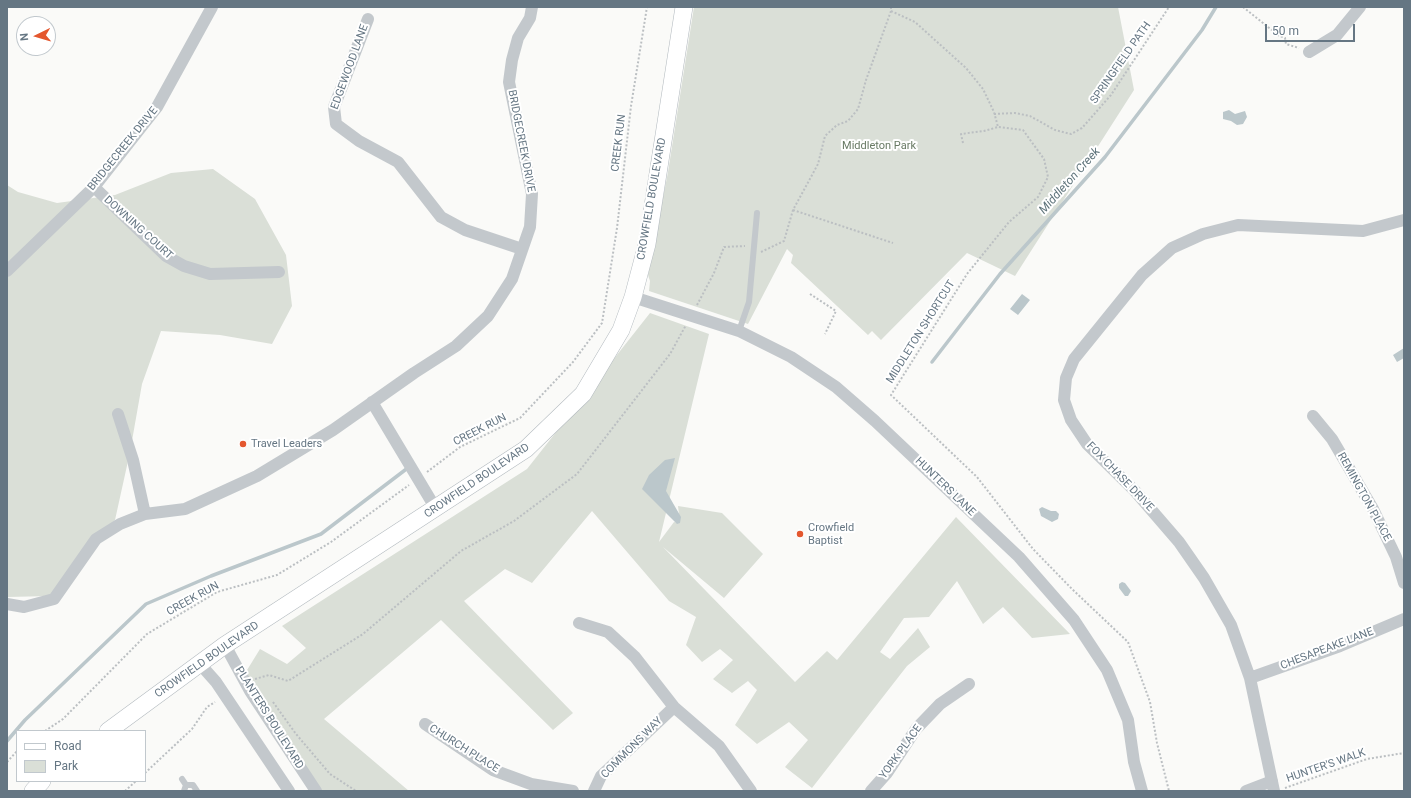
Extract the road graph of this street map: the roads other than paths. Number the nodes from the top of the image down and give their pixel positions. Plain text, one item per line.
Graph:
1 (212, 7) edge
2 (532, 7) edge
3 (684, 7) edge
4 (1360, 7) edge
5 (368, 19) dead end
6 (1309, 52) road end
7 (94, 187) junction
8 (757, 213) dead end
9 (1404, 220) edge
10 (522, 249) junction
11 (7, 271) edge
12 (279, 272) dead end
13 (633, 297) junction
14 (739, 331) junction
15 (372, 402) junction
16 (118, 414) dead end
17 (1313, 416) dead end
18 (436, 509) junction
19 (146, 514) junction
20 (1404, 583) edge
21 (7, 604) edge
22 (1404, 619) edge
23 (579, 623) dead end
24 (225, 645) junction
25 (200, 664) junction
26 (1250, 678) junction
27 (969, 684) dead end
28 (674, 707) junction
29 (425, 724) dead end
30 (109, 730) edge
31 (182, 779) dead end
32 (41, 782) edge
33 (1276, 787) edge
34 (185, 788) edge
35 (33, 791) edge
36 (197, 791) edge
37 (289, 791) edge
38 (316, 791) edge
39 (574, 791) edge
40 (594, 791) edge
41 (751, 791) edge
42 (870, 791) edge
43 (1142, 791) edge
44 (1246, 791) edge

1 - 7 street, BRIDGECREEK DRIVE
2 - 10 street, BRIDGECREEK DRIVE
3 - 13 main road, CROWFIELD BOULEVARD
4 - 6 street
5 - 10 street, EDGEWOOD LANE
7 - 11 street, BRIDGECREEK DRIVE
7 - 12 street, DOWNING COURT
8 - 14 lane
9 - 26 street, FOX CHASE DRIVE
10 - 15 street, BRIDGECREEK DRIVE
13 - 14 street, HUNTERS LANE
13 - 18 main road, CROWFIELD BOULEVARD
14 - 43 street, HUNTERS LANE
15 - 18 street
15 - 19 street, BRIDGECREEK DRIVE
16 - 19 street
17 - 20 street, REMINGTON PLACE
18 - 24 main road, CROWFIELD BOULEVARD
19 - 21 street, BRIDGECREEK DRIVE
22 - 26 street, CHESAPEAKE LANE
23 - 28 street
24 - 25 main road, CROWFIELD BOULEVARD
24 - 38 street, PLANTERS BOULEVARD
25 - 30 main road, CROWFIELD BOULEVARD
25 - 37 street, PLANTERS BOULEVARD
26 - 33 street, FOX CHASE DRIVE
27 - 42 street, YORK PLACE
28 - 40 street, COMMONS WAY
28 - 41 street
29 - 39 street, CHURCH PLACE
31 - 34 lane
32 - 35 main road
33 - 44 street
34 - 36 lane

